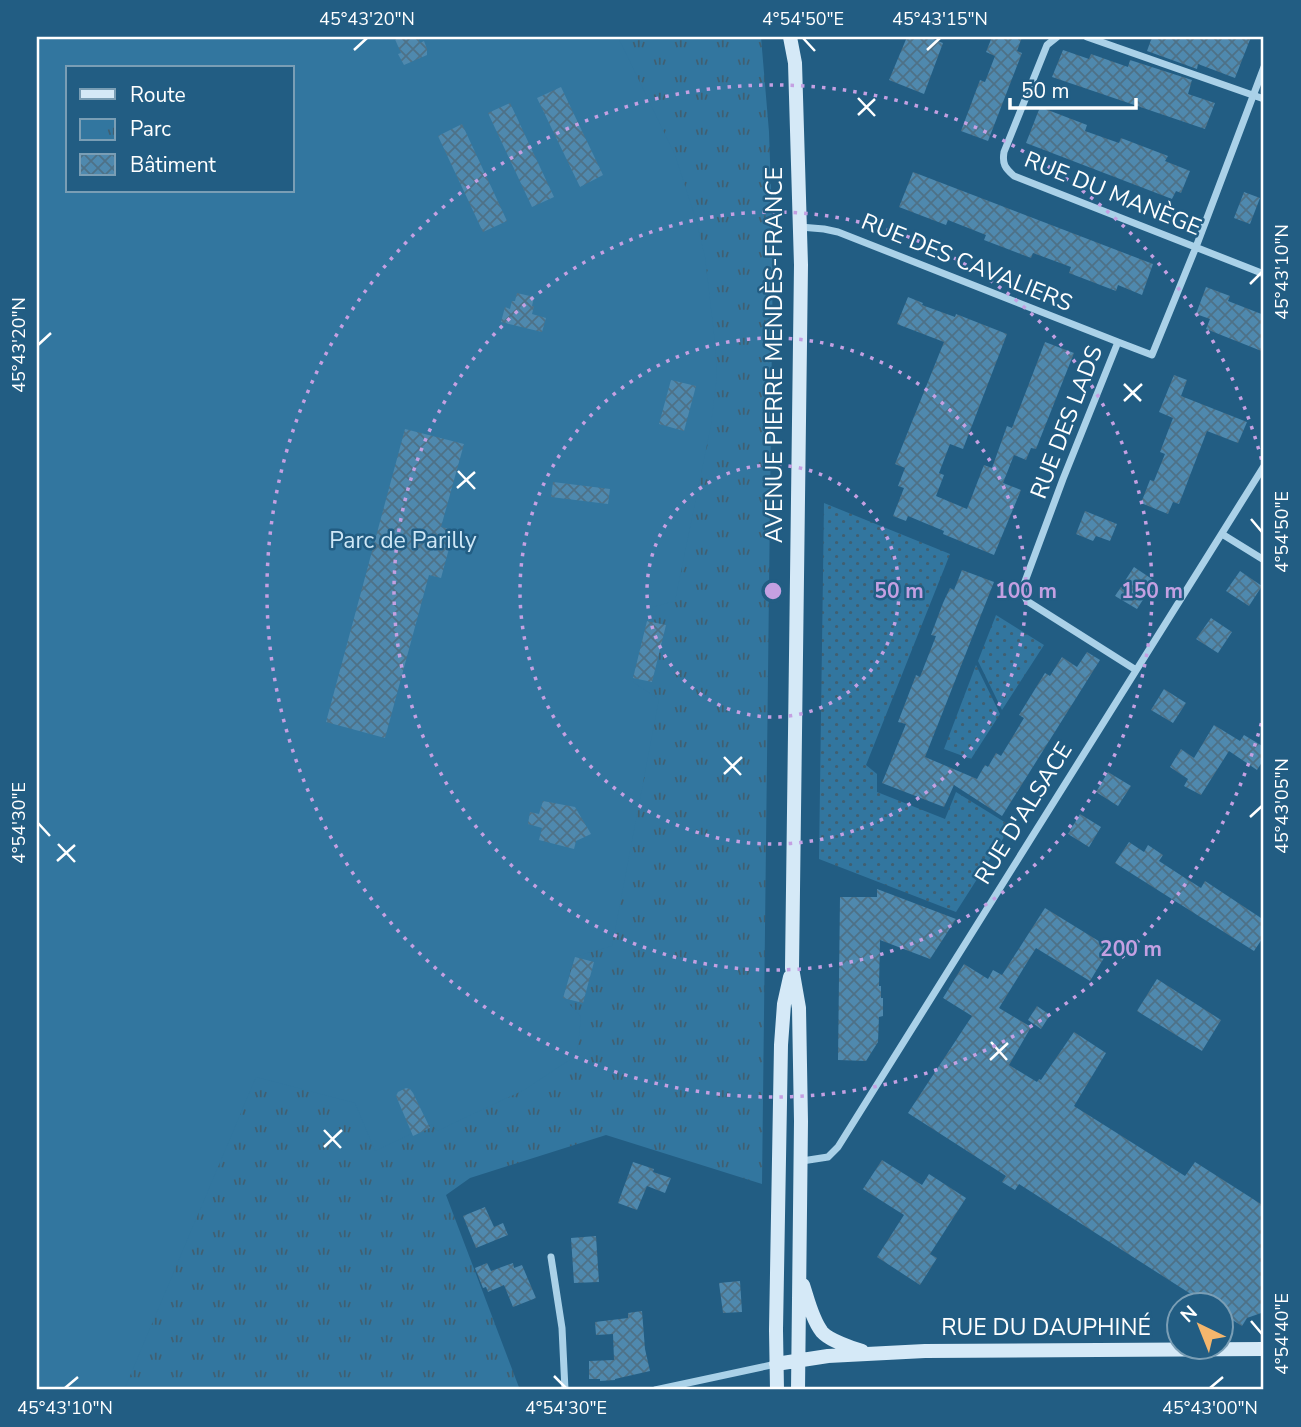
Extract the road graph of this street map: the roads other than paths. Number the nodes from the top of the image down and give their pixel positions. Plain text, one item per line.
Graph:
1 (790, 37) edge
2 (1056, 37) edge
3 (1087, 37) edge
4 (1264, 67) edge
5 (1253, 95) junction
6 (1264, 99) edge
7 (799, 227) junction
8 (1195, 247) junction
9 (1264, 274) edge
10 (1118, 342) junction
11 (1264, 466) edge
12 (1222, 534) junction
13 (1264, 560) edge
14 (1136, 670) junction
15 (792, 968) junction
16 (802, 1161) junction
17 (551, 1256) dead end
18 (800, 1276) junction
19 (1264, 1349) edge
20 (870, 1353) junction
21 (788, 1361) junction
22 (565, 1390) edge
23 (655, 1390) edge
24 (777, 1390) edge
25 (798, 1390) edge

1 - 7 main road, AVENUE PIERRE MENDÈS-FRANCE
2 - 8 street, RUE DU MANÈGE
3 - 5 street
4 - 5 street, RUE DES LADS
5 - 6 street
5 - 8 street, RUE DES LADS
7 - 10 street, RUE DES CAVALIERS
7 - 15 main road, AVENUE PIERRE MENDÈS-FRANCE
8 - 9 street, RUE DU MANÈGE
8 - 10 street, RUE DES LADS
10 - 14 street, RUE DES LADS
11 - 12 street, RUE D'ALSACE
12 - 13 street
12 - 14 street, RUE D'ALSACE
14 - 16 street, RUE D'ALSACE
15 - 16 main road
15 - 21 main road
16 - 18 main road
17 - 22 street
18 - 20 main road, RUE DU DAUPHINÉ
18 - 21 main road
19 - 20 main road, RUE DU DAUPHINÉ
20 - 21 main road, RUE DU DAUPHINÉ
21 - 23 street
21 - 24 main road
21 - 25 main road

